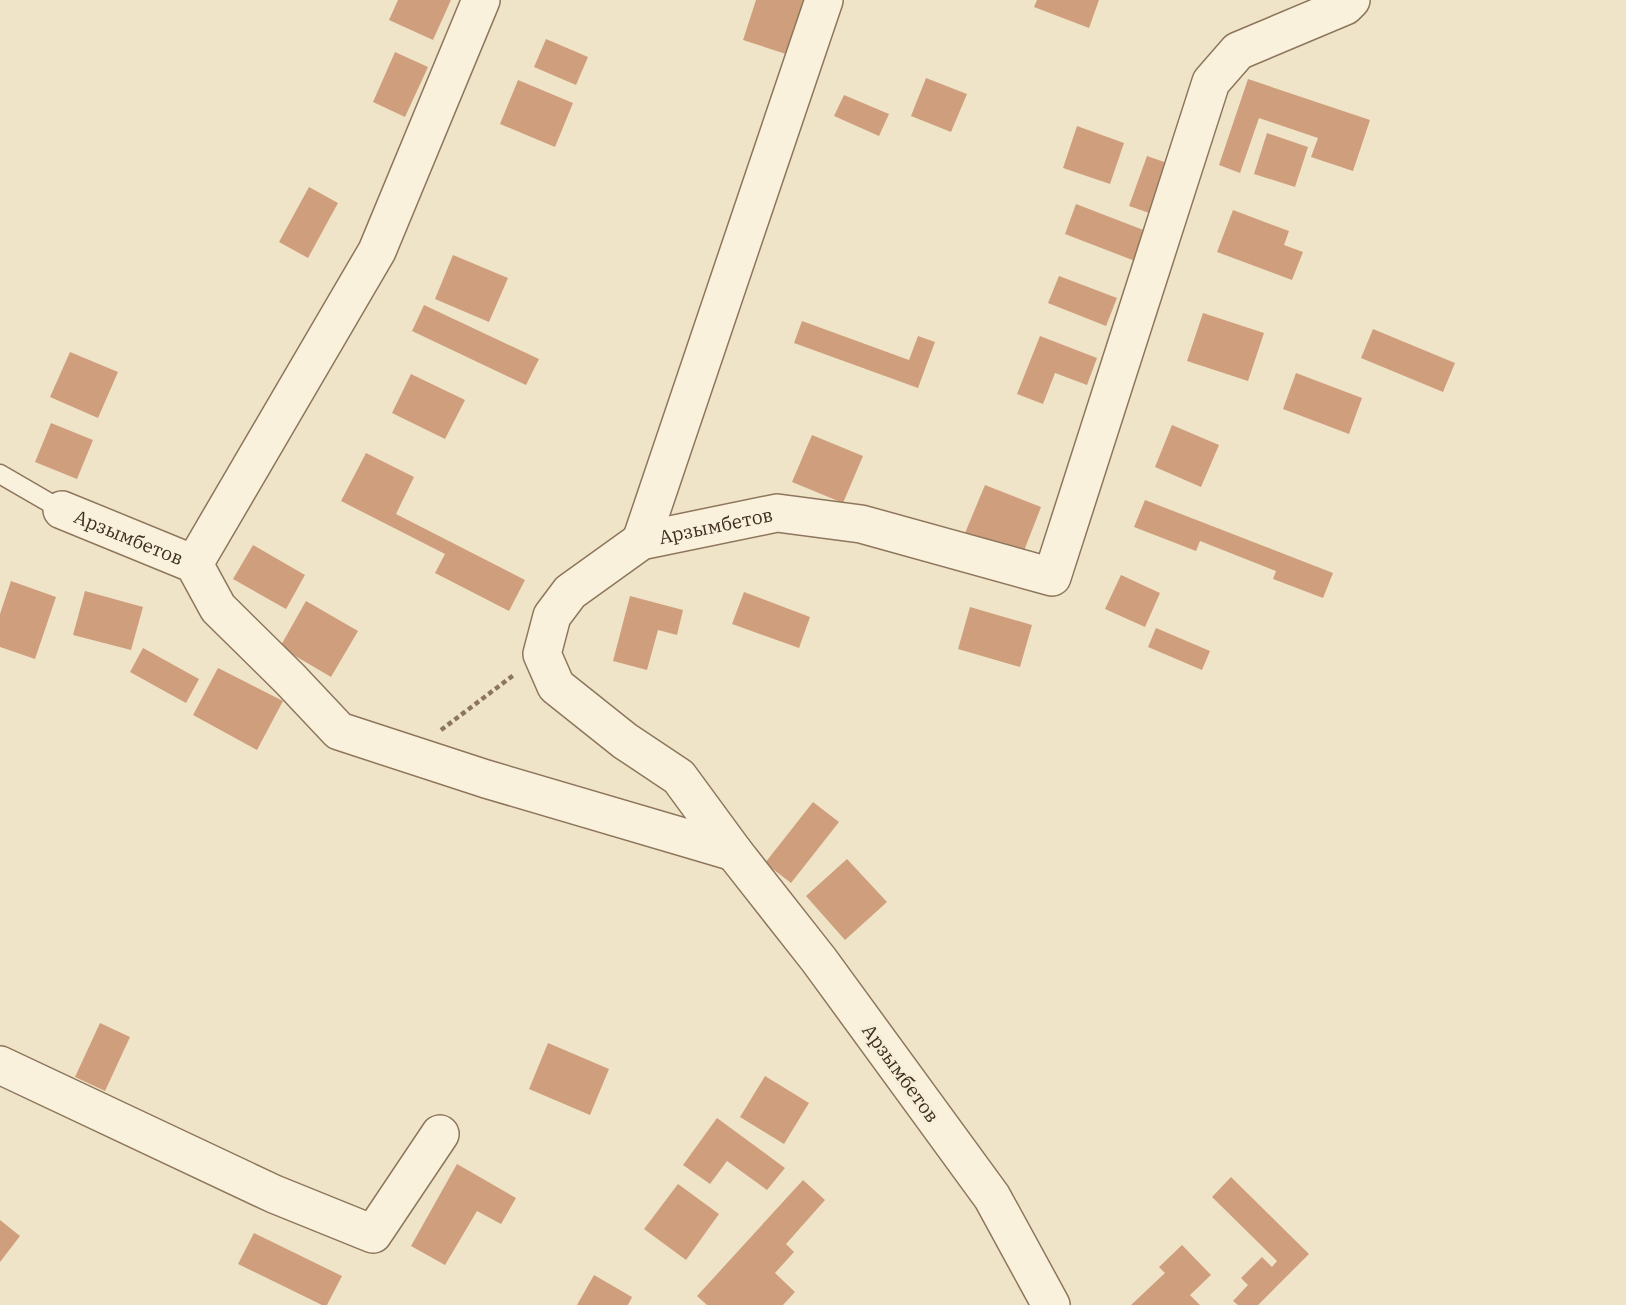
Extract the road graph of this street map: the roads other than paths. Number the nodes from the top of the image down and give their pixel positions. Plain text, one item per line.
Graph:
1 (481, 0) edge
2 (824, 0) edge
3 (1350, 0) edge
4 (0, 474) edge
5 (62, 510) joint
6 (641, 541) junction
7 (194, 564) junction
8 (734, 852) junction
9 (0, 1065) edge
10 (440, 1134) dead end
11 (1051, 1305) edge

1 - 7 street, Арзымбетов
2 - 6 street
3 - 6 street, Арзымбетов
4 - 5 lane
5 - 7 street, Арзымбетов
6 - 8 street, Арзымбетов
7 - 8 street, Арзымбетов
8 - 11 street, Арзымбетов
9 - 10 street

